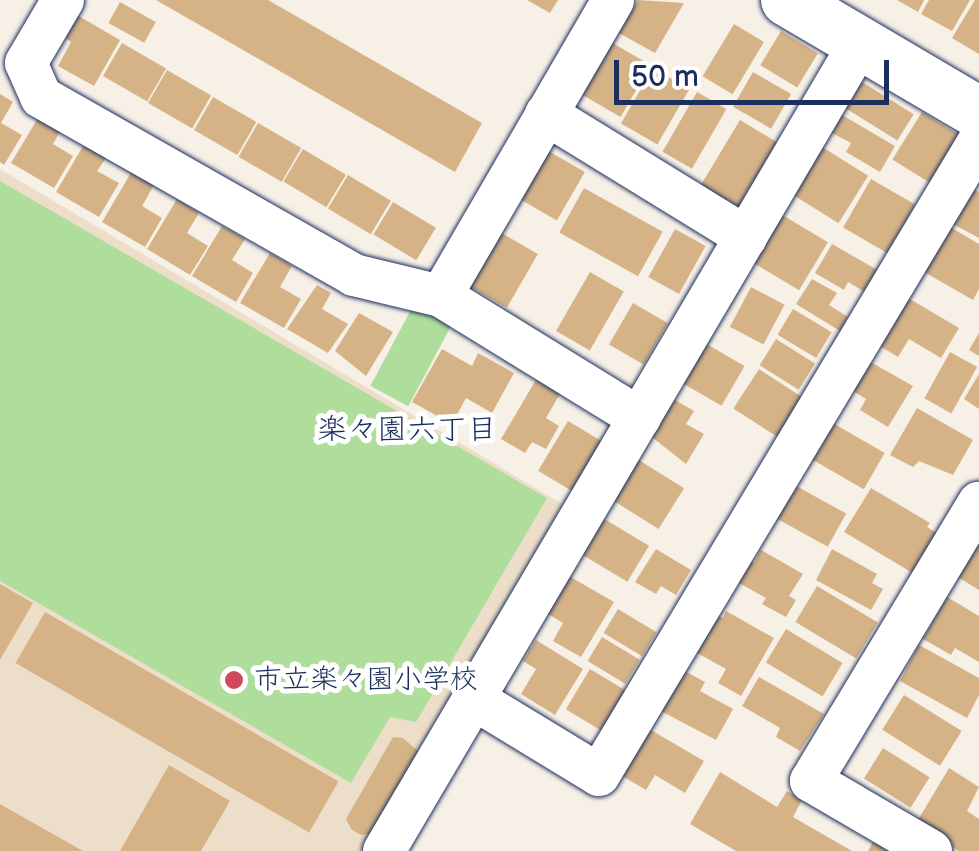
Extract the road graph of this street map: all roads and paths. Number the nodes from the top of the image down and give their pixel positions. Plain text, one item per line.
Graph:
1 (63, 0) edge
2 (613, 0) edge
3 (786, 0) edge
4 (860, 42) junction
5 (979, 112) edge
6 (546, 114) junction
7 (979, 141) edge
8 (746, 237) junction
9 (441, 296) junction
10 (639, 418) junction
11 (976, 513) edge
12 (474, 699) junction
13 (384, 851) edge
14 (931, 851) edge

1 - 9 street
2 - 6 street
3 - 4 street
4 - 5 street
4 - 8 street
6 - 8 street
6 - 9 street
7 - 12 street
8 - 10 street
9 - 10 street
10 - 12 street
11 - 14 street
12 - 13 street

